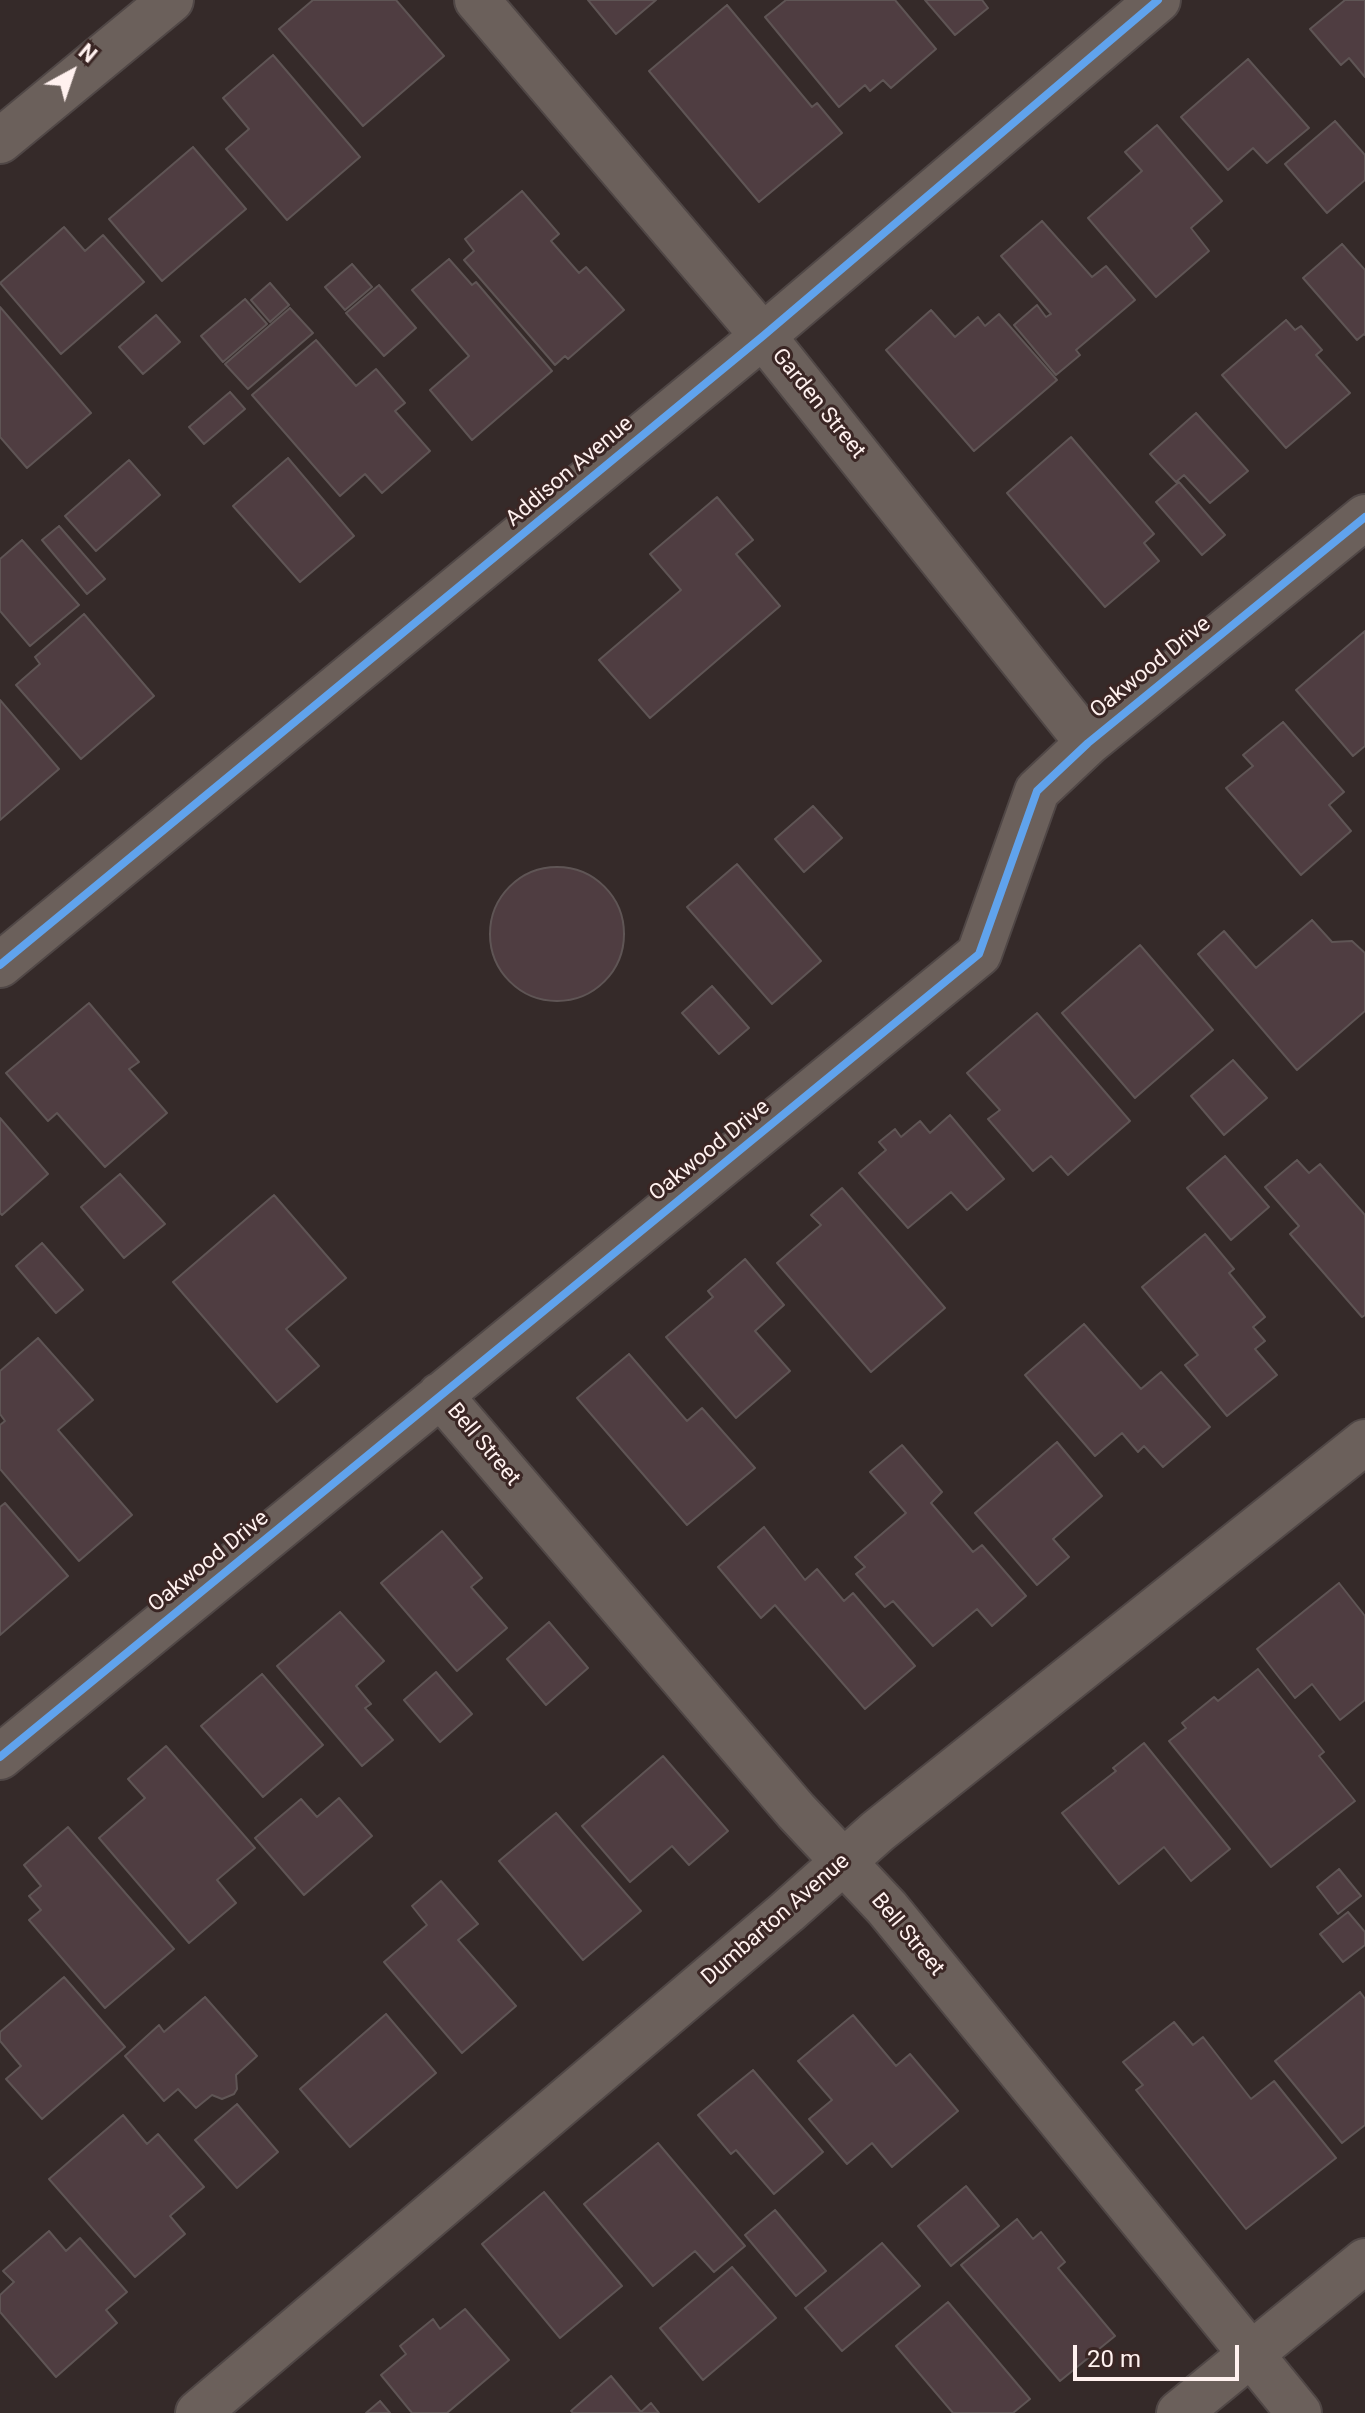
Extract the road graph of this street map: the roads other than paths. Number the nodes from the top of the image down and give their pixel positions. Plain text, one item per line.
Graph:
1 (171, 0) edge
2 (477, 0) edge
3 (1158, 0) edge
4 (0, 141) edge
5 (763, 336) junction
6 (1365, 517) edge
7 (1088, 743) junction
8 (0, 965) edge
9 (440, 1395) junction
10 (1365, 1442) edge
11 (0, 1757) edge
12 (844, 1862) junction
13 (1365, 2261) edge
14 (1250, 2353) junction
15 (198, 2413) edge
16 (1179, 2413) edge
17 (1299, 2413) edge

1 - 4 street
2 - 5 street, Garden Street
3 - 5 street, Addison Avenue
5 - 7 street, Garden Street
5 - 8 street, Addison Avenue
6 - 7 street, Oakwood Drive
7 - 9 street, Oakwood Drive
9 - 11 street, Oakwood Drive
9 - 12 street, Bell Street
10 - 12 street, Dumbarton Avenue
12 - 14 street, Bell Street
12 - 15 street, Dumbarton Avenue
13 - 14 street
14 - 16 street
14 - 17 street, Bell Street

